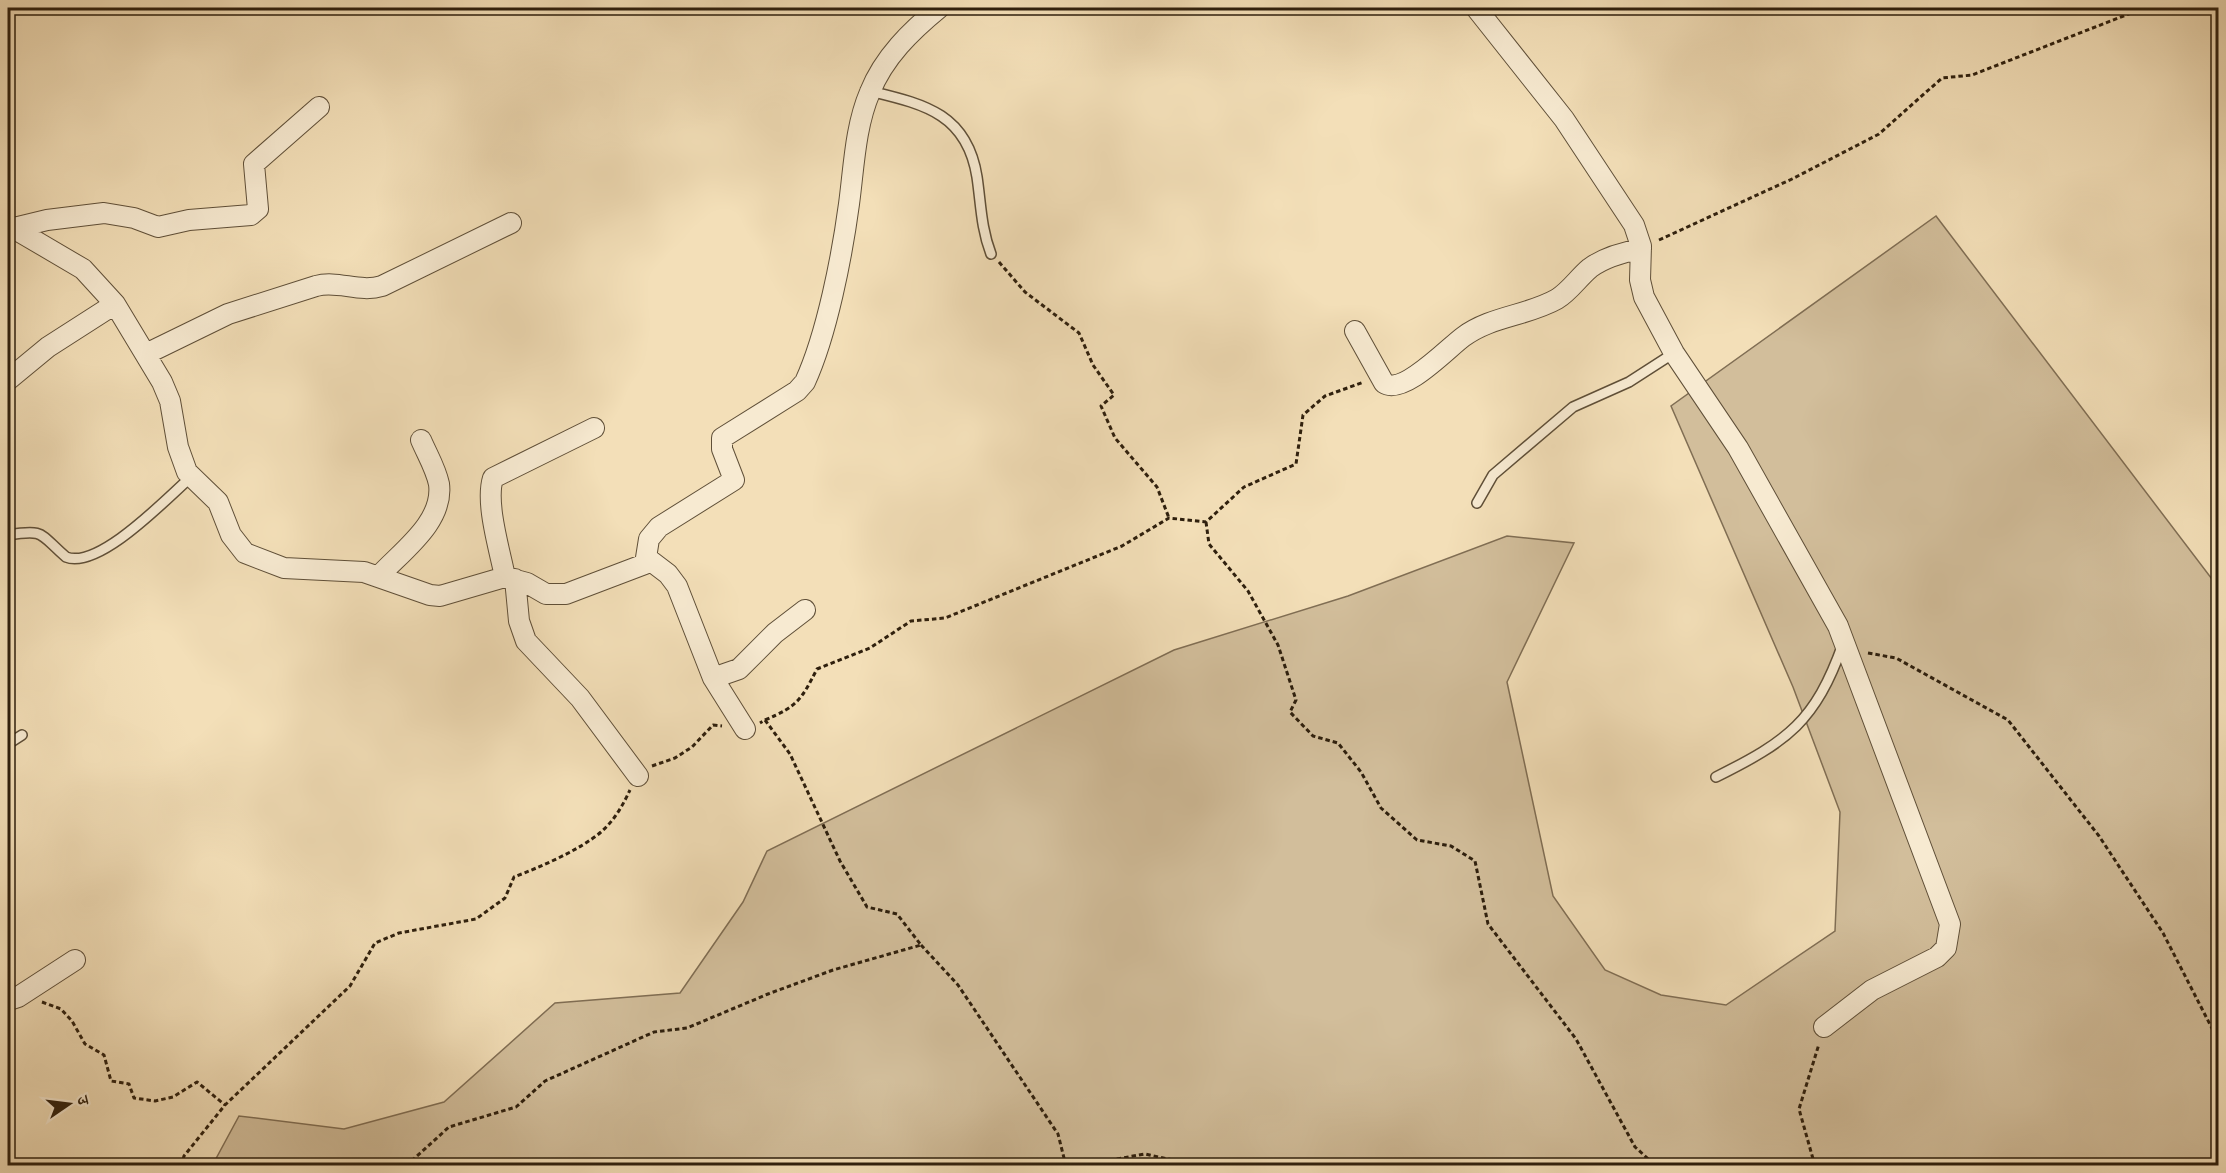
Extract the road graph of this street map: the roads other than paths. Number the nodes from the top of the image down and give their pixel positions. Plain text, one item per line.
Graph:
1 (939, 8) edge
2 (1476, 8) edge
3 (870, 91) junction
4 (319, 107) dead end
5 (511, 223) dead end
6 (11, 227) edge
7 (1641, 248) junction
8 (991, 254) road end
9 (115, 304) junction
10 (1355, 331) dead end
11 (1674, 353) junction
12 (146, 354) junction
13 (8, 380) edge
14 (594, 428) dead end
15 (420, 440) dead end
16 (191, 477) junction
17 (1477, 503) dead end
18 (8, 535) edge
19 (647, 558) junction
20 (379, 576) junction
21 (510, 578) junction
22 (804, 610) dead end
23 (1845, 646) junction
24 (712, 678) junction
25 (745, 729) road end
26 (22, 735) dead end
27 (8, 744) edge
28 (638, 776) road end
29 (1716, 777) dead end
30 (75, 960) dead end
31 (8, 996) edge
32 (1824, 1027) road end

1 - 3 street
2 - 7 street
3 - 8 lane
3 - 19 street
4 - 6 street
5 - 12 street
6 - 9 street
7 - 10 street
7 - 11 street
9 - 12 street
9 - 13 street
11 - 17 lane
11 - 23 street
12 - 16 street
14 - 21 street
15 - 20 street
16 - 18 lane
16 - 20 street
19 - 21 street
19 - 24 street
20 - 21 street
21 - 28 street
22 - 24 street
23 - 29 lane
23 - 32 street
24 - 25 street
26 - 27 lane
30 - 31 street

